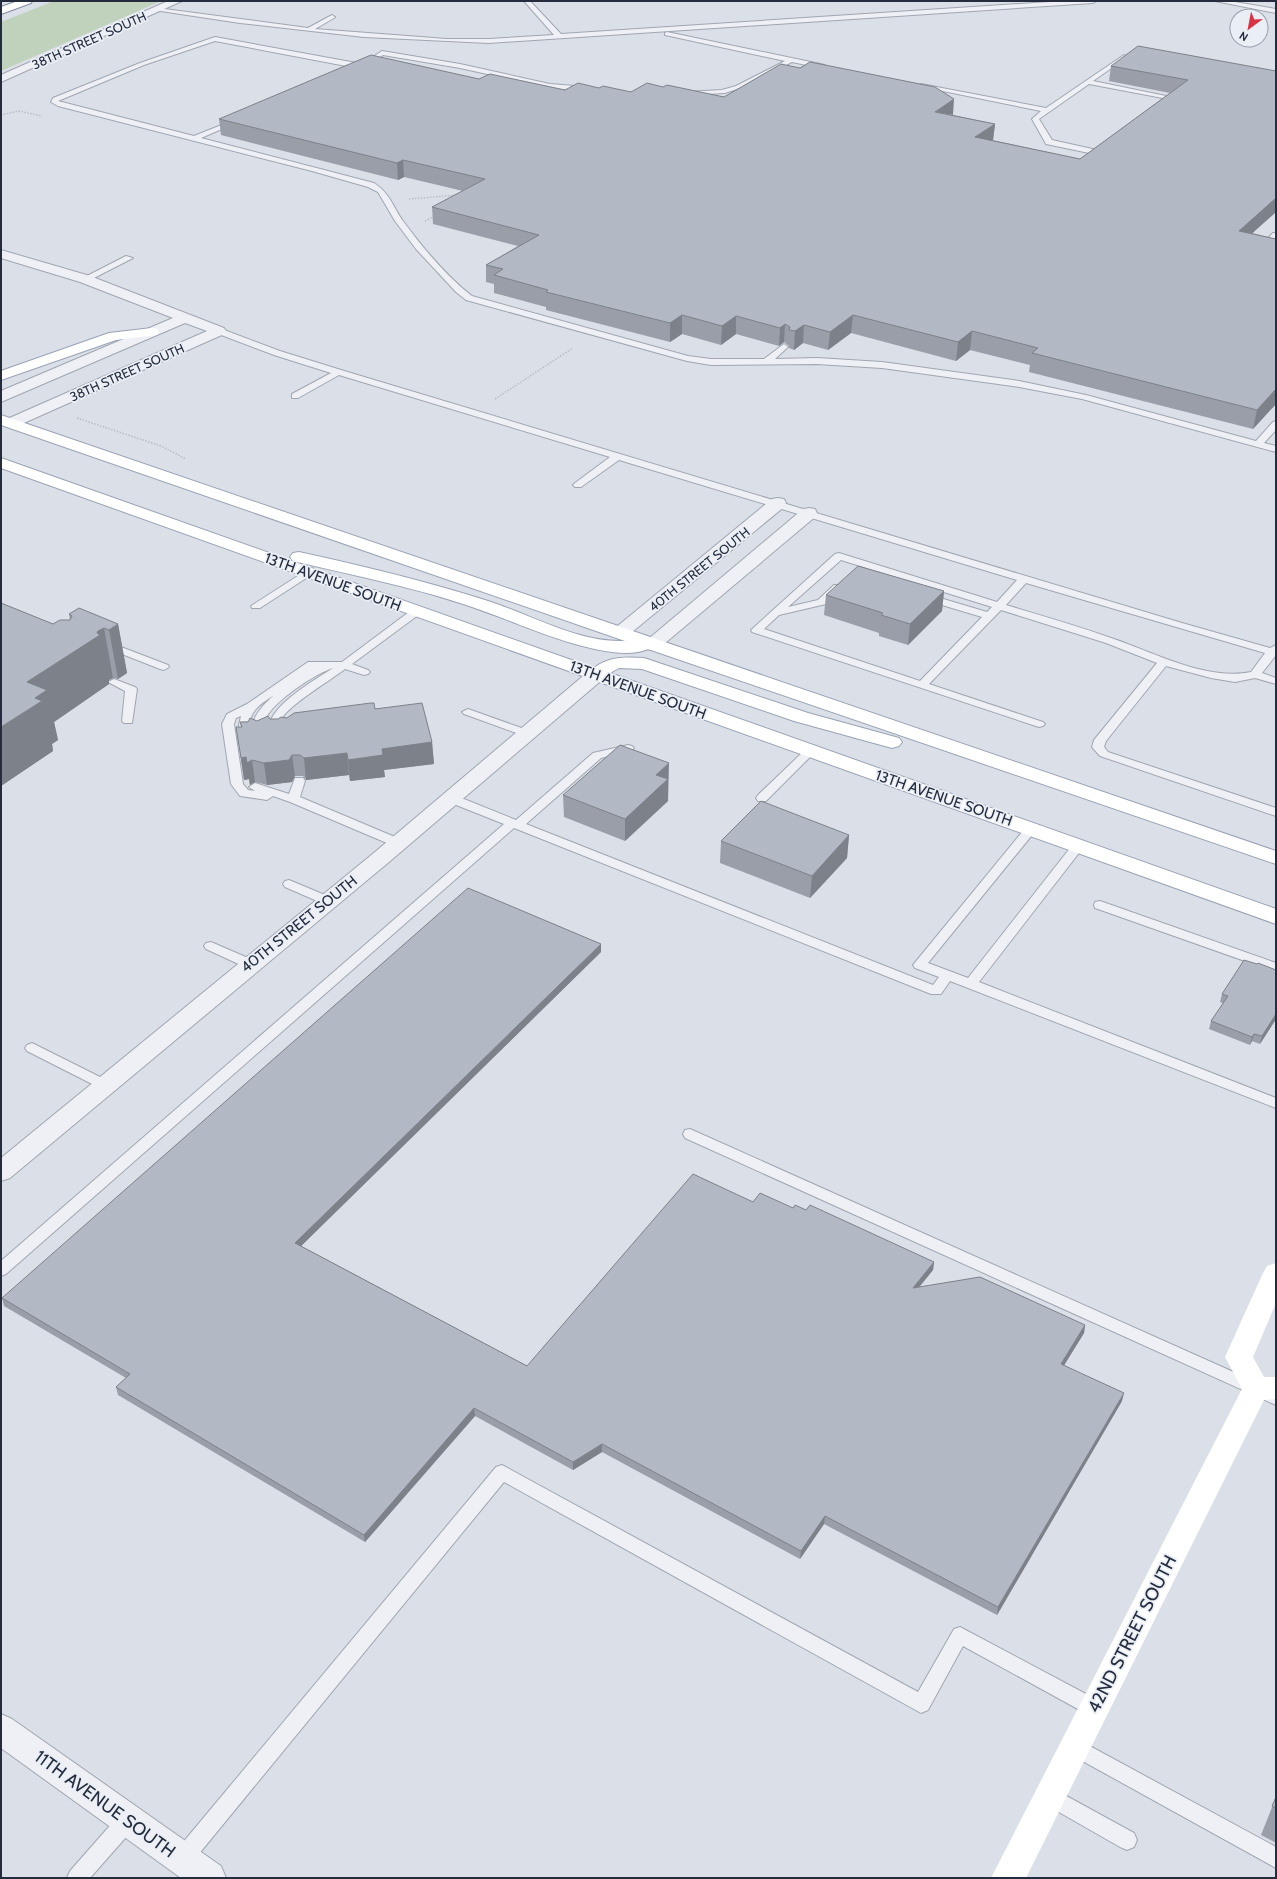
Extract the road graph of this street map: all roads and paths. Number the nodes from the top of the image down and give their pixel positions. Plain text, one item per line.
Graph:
1 (27, 1) edge
2 (177, 1) edge
3 (527, 1) edge
4 (1093, 1) edge
5 (1218, 1) edge
6 (157, 10) junction
7 (1, 11) edge
8 (1276, 11) edge
9 (332, 17) dead end
10 (310, 29) junction
11 (650, 31) junction
12 (560, 37) junction
13 (1133, 51) edge
14 (791, 60) junction
15 (363, 66) junction
16 (833, 68) edge
17 (348, 72) edge
18 (1, 79) edge
19 (1088, 82) junction
20 (911, 84) edge
21 (594, 90) edge
22 (679, 93) edge
23 (1166, 98) edge
24 (1047, 110) junction
25 (1, 114) edge
26 (36, 114) dead end
27 (246, 116) edge
28 (194, 139) junction
29 (1094, 152) edge
30 (459, 195) edge
31 (404, 199) dead end
32 (439, 214) edge
33 (419, 222) dead end
34 (1276, 235) edge
35 (1276, 240) edge
36 (1, 254) edge
37 (129, 258) dead end
38 (85, 279) junction
39 (185, 318) junction
40 (219, 331) junction
41 (152, 332) junction
42 (573, 347) dead end
43 (784, 347) edge
44 (767, 361) junction
45 (338, 372) junction
46 (1, 376) edge
47 (295, 396) dead end
48 (1, 397) edge
49 (493, 400) dead end
50 (4, 423) edge
51 (1276, 424) edge
52 (1258, 444) junction
53 (1276, 448) edge
54 (618, 456) junction
55 (1, 463) edge
56 (578, 485) dead end
57 (778, 504) junction
58 (809, 513) junction
59 (196, 533) junction
60 (307, 572) junction
61 (1025, 578) junction
62 (846, 582) edge
63 (914, 593) edge
64 (256, 606) dead end
65 (1000, 606) junction
66 (417, 611) junction
67 (776, 612) junction
68 (989, 616) junction
69 (620, 633) junction
70 (99, 642) edge
71 (652, 645) junction
72 (1275, 651) edge
73 (1164, 662) junction
74 (344, 664) junction
75 (164, 667) dead end
76 (364, 672) dead end
77 (596, 675) junction
78 (1255, 675) junction
79 (1276, 681) edge
80 (114, 682) dead end
81 (922, 685) junction
82 (251, 706) junction
83 (468, 712) dead end
84 (128, 720) dead end
85 (288, 722) edge
86 (1039, 724) dead end
87 (526, 733) junction
88 (276, 736) edge
89 (260, 738) edge
90 (246, 740) edge
91 (628, 748) edge
92 (810, 751) junction
93 (1022, 772) junction
94 (294, 782) dead end
95 (271, 785) edge
96 (255, 787) dead end
97 (450, 798) junction
98 (762, 798) dead end
99 (294, 799) junction
100 (1276, 812) edge
101 (515, 824) junction
102 (1031, 829) junction
103 (398, 843) junction
104 (1078, 846) junction
105 (1276, 858) edge
106 (289, 884) dead end
107 (328, 901) junction
108 (1100, 905) dead end
109 (1276, 917) edge
110 (211, 946) dead end
111 (250, 964) junction
112 (1276, 968) edge
113 (947, 975) junction
114 (971, 984) junction
115 (32, 1048) dead end
116 (105, 1085) junction
117 (1276, 1103) edge
118 (690, 1134) dead end
119 (1, 1172) edge
120 (1, 1270) edge
121 (1276, 1273) edge
122 (1269, 1392) edge
123 (1094, 1708) junction
124 (1, 1729) edge
125 (1075, 1747) junction
126 (1050, 1796) junction
127 (128, 1820) junction
128 (1127, 1840) dead end
129 (1276, 1858) edge
130 (182, 1859) junction
131 (78, 1878) edge
132 (209, 1878) edge
133 (1008, 1878) edge

1 - 7 main road
2 - 6 street, 38TH STREET SOUTH
3 - 12 lane
4 - 11 lane
5 - 8 lane
6 - 10 lane
6 - 18 street, 38TH STREET SOUTH
9 - 10 lane
10 - 12 lane
11 - 12 lane
11 - 14 lane
13 - 19 lane
14 - 16 lane
14 - 22 lane
15 - 17 lane
15 - 21 lane
15 - 28 lane
19 - 23 lane
19 - 24 lane
20 - 24 lane
24 - 29 lane
25 - 26 path
27 - 28 lane
28 - 44 lane
30 - 31 path
32 - 33 path
34 - 35 lane
36 - 38 street, 38TH STREET SOUTH
37 - 38 lane
38 - 39 street, 38TH STREET SOUTH
39 - 40 street, 38TH STREET SOUTH
39 - 41 street, 38TH STREET SOUTH
40 - 45 lane
40 - 50 street, 38TH STREET SOUTH
41 - 46 main road
41 - 48 street, 38TH STREET SOUTH
42 - 49 path
43 - 44 lane
44 - 52 lane
45 - 47 lane
45 - 54 lane
50 - 69 main road
51 - 52 lane
52 - 53 lane
54 - 56 lane
54 - 57 lane
55 - 59 main road, 13TH AVENUE SOUTH
57 - 58 lane
57 - 69 street, 40TH STREET SOUTH
58 - 61 lane
58 - 71 street
59 - 60 main road, 13TH AVENUE SOUTH
59 - 71 main road
60 - 64 lane
60 - 66 main road, 13TH AVENUE SOUTH
61 - 65 lane
61 - 72 lane
62 - 67 lane
63 - 68 lane
65 - 67 lane
65 - 68 lane
65 - 73 lane
66 - 74 lane
66 - 77 main road, 13TH AVENUE SOUTH
67 - 81 lane
68 - 81 lane
69 - 71 main road
70 - 75 lane
71 - 93 main road
72 - 78 lane
73 - 78 lane
73 - 100 lane
74 - 76 lane
74 - 82 lane
74 - 85 lane
74 - 88 lane
74 - 89 lane
77 - 87 street, 40TH STREET SOUTH
77 - 92 main road, 13TH AVENUE SOUTH
77 - 93 main road
78 - 79 lane
80 - 84 lane
81 - 86 lane
82 - 90 lane
82 - 99 lane
83 - 87 lane
87 - 97 street, 40TH STREET SOUTH
91 - 101 lane
92 - 98 lane
92 - 102 main road, 13TH AVENUE SOUTH
93 - 105 main road
94 - 99 lane
95 - 99 lane
96 - 99 lane
97 - 101 lane
97 - 103 street, 40TH STREET SOUTH
99 - 103 lane
101 - 113 lane
101 - 120 lane
102 - 104 main road, 13TH AVENUE SOUTH
102 - 113 lane
103 - 107 street, 40TH STREET SOUTH
104 - 109 main road, 13TH AVENUE SOUTH
104 - 114 lane
106 - 107 lane
107 - 111 street, 40TH STREET SOUTH
108 - 112 lane
110 - 111 lane
111 - 116 street, 40TH STREET SOUTH
113 - 114 lane
114 - 117 lane
115 - 116 lane
116 - 119 street, 40TH STREET SOUTH
118 - 122 lane
121 - 122 main road
122 - 123 main road, 42ND STREET SOUTH
123 - 125 main road, 42ND STREET SOUTH
123 - 130 lane
124 - 127 street, 11TH AVENUE SOUTH
125 - 126 main road, 42ND STREET SOUTH
125 - 129 lane
126 - 128 lane
126 - 133 main road, 42ND STREET SOUTH
127 - 130 street, 11TH AVENUE SOUTH
127 - 131 lane
130 - 132 street, 11TH AVENUE SOUTH

